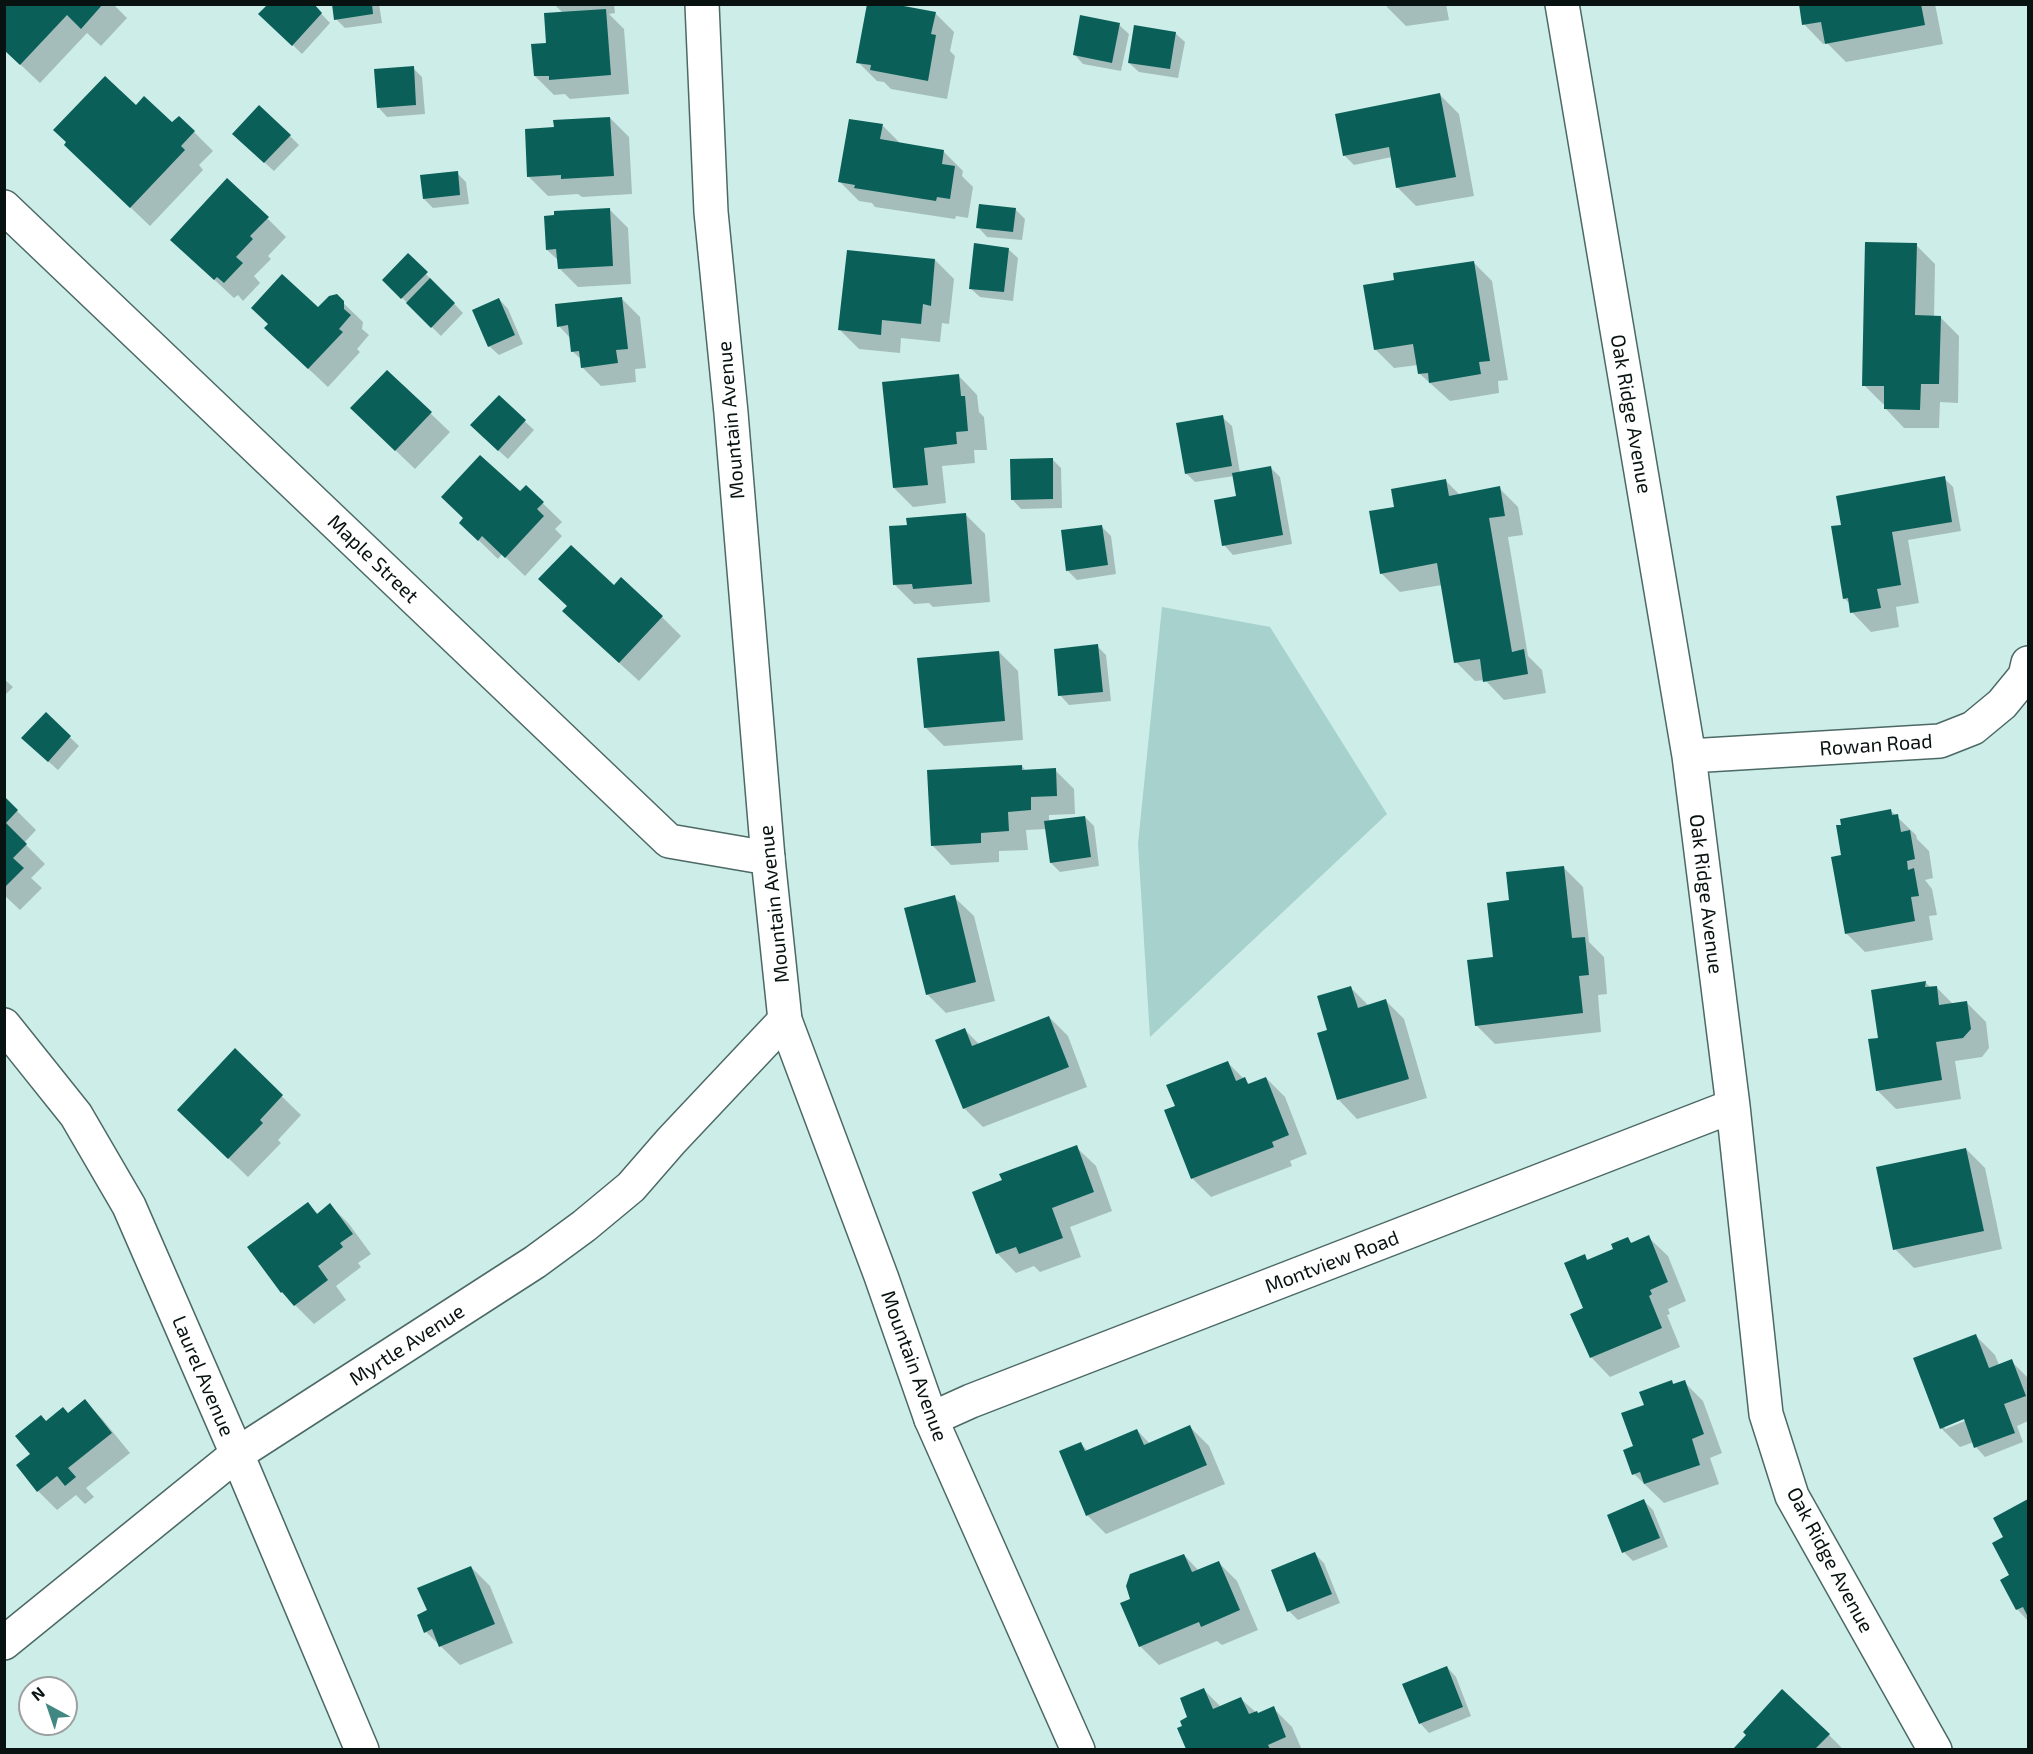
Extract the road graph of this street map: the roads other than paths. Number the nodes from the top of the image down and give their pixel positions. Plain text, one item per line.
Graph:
1 (702, 4) edge
2 (1562, 4) edge
3 (4, 207) edge
4 (2028, 663) edge
5 (1689, 756) junction
6 (768, 858) junction
7 (785, 1020) junction
8 (4, 1025) edge
9 (1733, 1106) junction
10 (931, 1419) junction
11 (237, 1454) junction
12 (4, 1643) edge
13 (362, 1749) edge
14 (1078, 1749) edge
15 (1935, 1749) edge

1 - 6 street, Mountain Avenue
2 - 5 street, Oak Ridge Avenue
3 - 6 street, Maple Street
4 - 5 street, Rowan Road
5 - 9 street, Oak Ridge Avenue
6 - 7 street, Mountain Avenue
7 - 10 street, Mountain Avenue
7 - 11 street, Myrtle Avenue
8 - 11 street, Laurel Avenue
9 - 10 street, Montview Road
9 - 15 street, Oak Ridge Avenue
10 - 14 street, Mountain Avenue
11 - 12 street, Myrtle Avenue
11 - 13 street, Laurel Avenue

